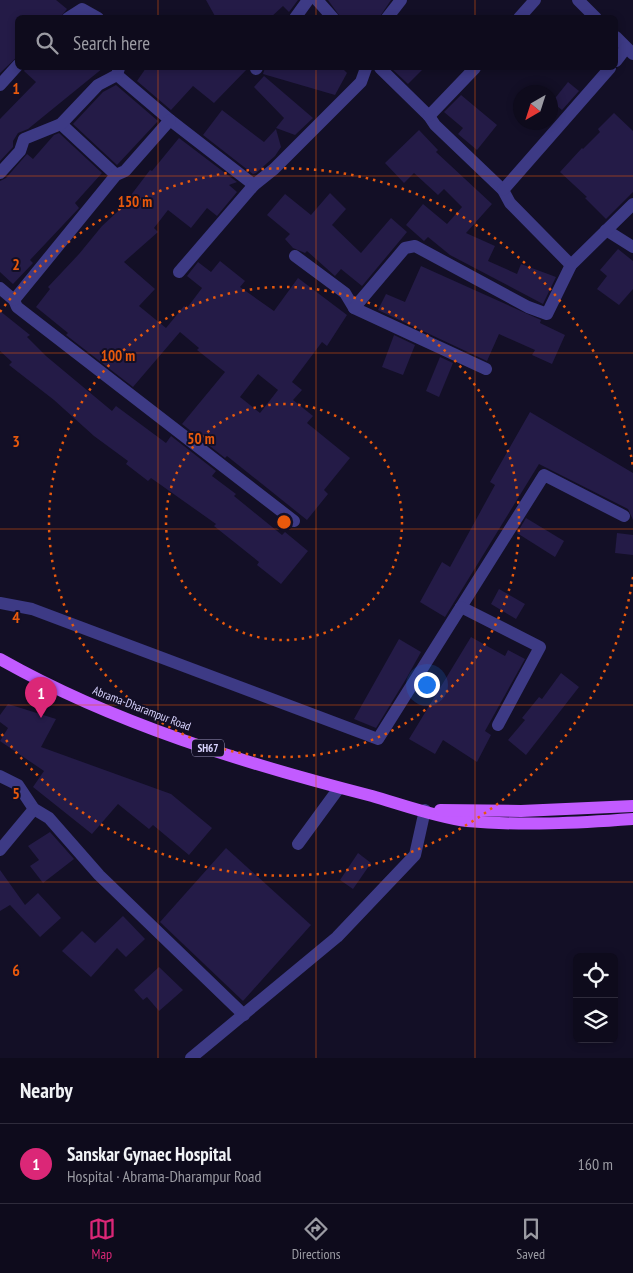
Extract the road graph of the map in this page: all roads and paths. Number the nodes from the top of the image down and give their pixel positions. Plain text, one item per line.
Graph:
1 (308, 0) edge
2 (317, 0) edge
3 (402, 0) edge
4 (535, 0) edge
5 (578, 0) edge
6 (73, 15) edge
7 (93, 15) edge
8 (297, 15) edge
9 (330, 15) edge
10 (390, 15) edge
11 (522, 15) edge
12 (593, 15) edge
13 (618, 39) edge
14 (630, 51) edge
15 (618, 60) edge
16 (15, 69) edge
17 (365, 70) edge
18 (382, 70) edge
19 (473, 70) edge
20 (608, 70) edge
21 (118, 71) edge
22 (0, 85) edge
23 (429, 116) junction
24 (170, 120) junction
25 (62, 124) junction
26 (0, 173) edge
27 (116, 175) junction
28 (254, 185) junction
29 (503, 190) junction
30 (633, 204) edge
31 (606, 230) junction
32 (633, 247) edge
33 (295, 256) dead end
34 (571, 264) junction
35 (179, 272) dead end
36 (0, 288) edge
37 (14, 300) junction
38 (354, 308) junction
39 (486, 368) dead end
40 (624, 516) dead end
41 (294, 522) dead end
42 (0, 603) edge
43 (462, 606) junction
44 (0, 660) edge
45 (498, 725) dead end
46 (0, 776) edge
47 (339, 788) junction
48 (633, 806) edge
49 (34, 809) junction
50 (425, 810) junction
51 (633, 820) edge
52 (298, 844) dead end
53 (0, 850) edge
54 (244, 1015) junction
55 (191, 1058) edge

1 - 8 street
2 - 9 street
3 - 10 street
4 - 11 street
5 - 12 street
6 - 7 street
13 - 14 street
14 - 15 street
16 - 22 street
17 - 28 street
18 - 23 street
19 - 23 street
20 - 29 street
21 - 24 street
21 - 25 street
23 - 29 street
24 - 27 street
24 - 28 street
25 - 26 street
25 - 27 street
27 - 37 street
28 - 35 street
29 - 34 street
30 - 31 street
31 - 32 street
31 - 34 street
33 - 38 street
34 - 38 street
36 - 37 street
37 - 41 street
38 - 39 street
40 - 43 street
42 - 43 street
43 - 45 street
44 - 47 main road, Abrama-Dharampur Road / SH67
46 - 49 street
47 - 50 main road, Abrama-Dharampur Road / SH67
47 - 52 street
48 - 50 main road, SH67
49 - 53 street
49 - 54 street
50 - 51 main road, SH67
50 - 54 street
54 - 55 street

